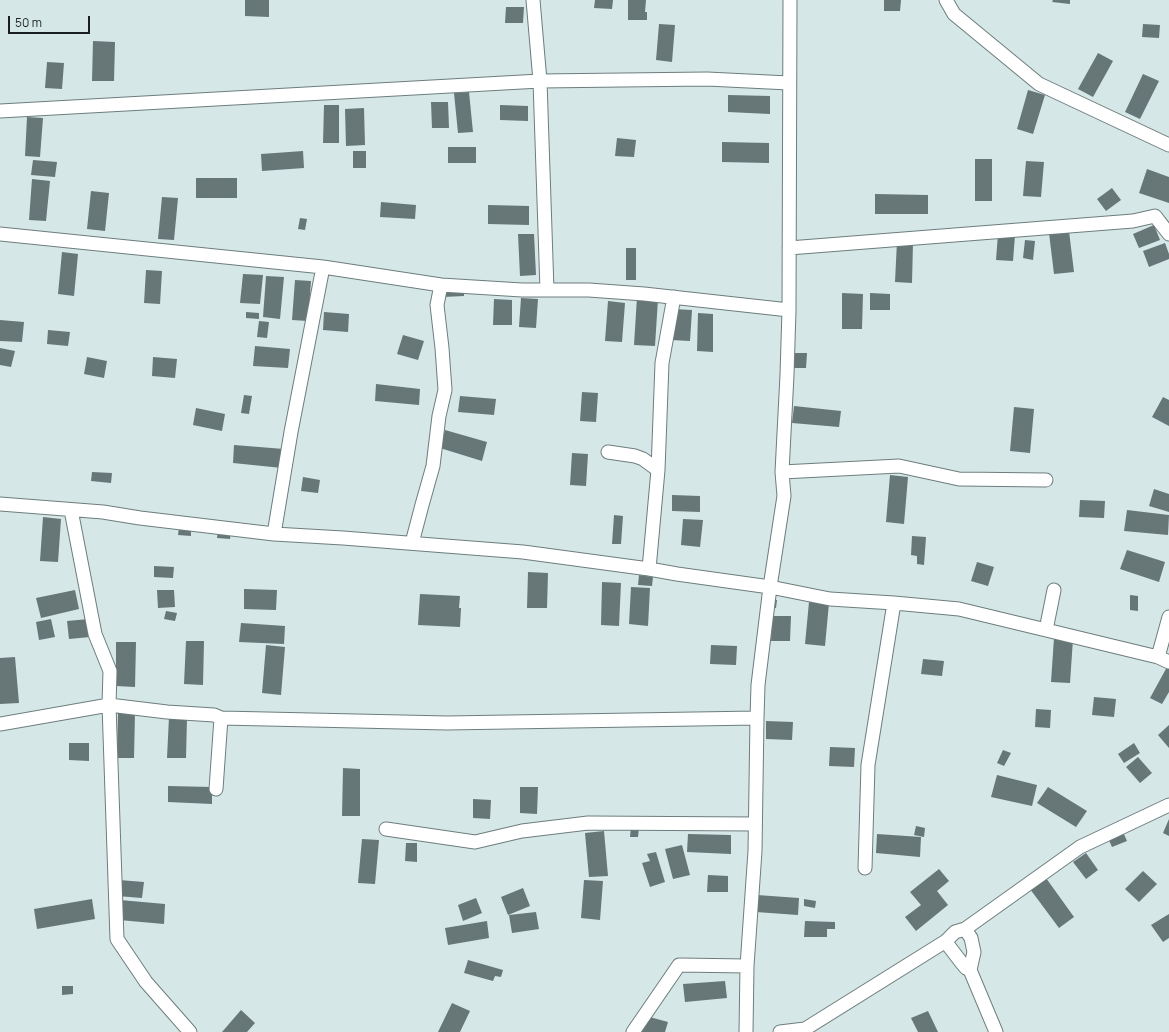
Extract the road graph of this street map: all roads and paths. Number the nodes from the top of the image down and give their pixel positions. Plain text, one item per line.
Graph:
1 (533, 0) edge
2 (790, 0) edge
3 (946, 0) edge
4 (540, 81) junction
5 (790, 83) junction
6 (0, 111) edge
7 (1169, 145) edge
8 (0, 234) edge
9 (1169, 234) edge
10 (789, 248) junction
11 (323, 267) junction
12 (441, 285) junction
13 (547, 290) junction
14 (674, 297) junction
15 (789, 310) junction
16 (608, 452) dead end
17 (658, 470) junction
18 (782, 472) junction
19 (1046, 480) dead end
20 (0, 504) edge
21 (71, 510) junction
22 (274, 534) junction
23 (412, 544) junction
24 (650, 569) junction
25 (770, 587) junction
26 (1054, 590) dead end
27 (894, 603) junction
28 (1169, 616) edge
29 (1046, 630) junction
30 (1163, 660) edge
31 (109, 706) junction
32 (221, 718) junction
33 (757, 718) junction
34 (0, 724) edge
35 (216, 789) dead end
36 (1169, 805) edge
37 (755, 824) junction
38 (386, 829) dead end
39 (864, 868) dead end
40 (965, 929) junction
41 (946, 941) junction
42 (747, 966) junction
43 (970, 970) junction
44 (190, 1032) edge
45 (632, 1032) edge
46 (746, 1032) edge
47 (780, 1032) edge
48 (996, 1032) edge

1 - 4 street
2 - 5 street
3 - 7 street
4 - 5 street
4 - 6 street
4 - 13 street
5 - 10 street
8 - 11 street
9 - 10 street
10 - 15 street
11 - 12 street
11 - 22 street
12 - 13 street
12 - 23 street
13 - 14 street
14 - 15 street
14 - 17 street
15 - 18 street
16 - 17 street
17 - 24 street
18 - 19 street
18 - 25 street
20 - 21 street
21 - 22 street
21 - 31 street
22 - 23 street
23 - 24 street
24 - 25 street
25 - 27 street
25 - 33 street
26 - 29 street
27 - 29 street
27 - 39 street
28 - 30 street
29 - 30 street
31 - 32 street
31 - 34 street
31 - 44 street
32 - 33 street
32 - 35 street
33 - 37 street
36 - 40 street
37 - 38 street
37 - 42 street
40 - 41 street
40 - 43 street
41 - 43 street
41 - 47 street
42 - 45 street
42 - 46 street
43 - 48 street

